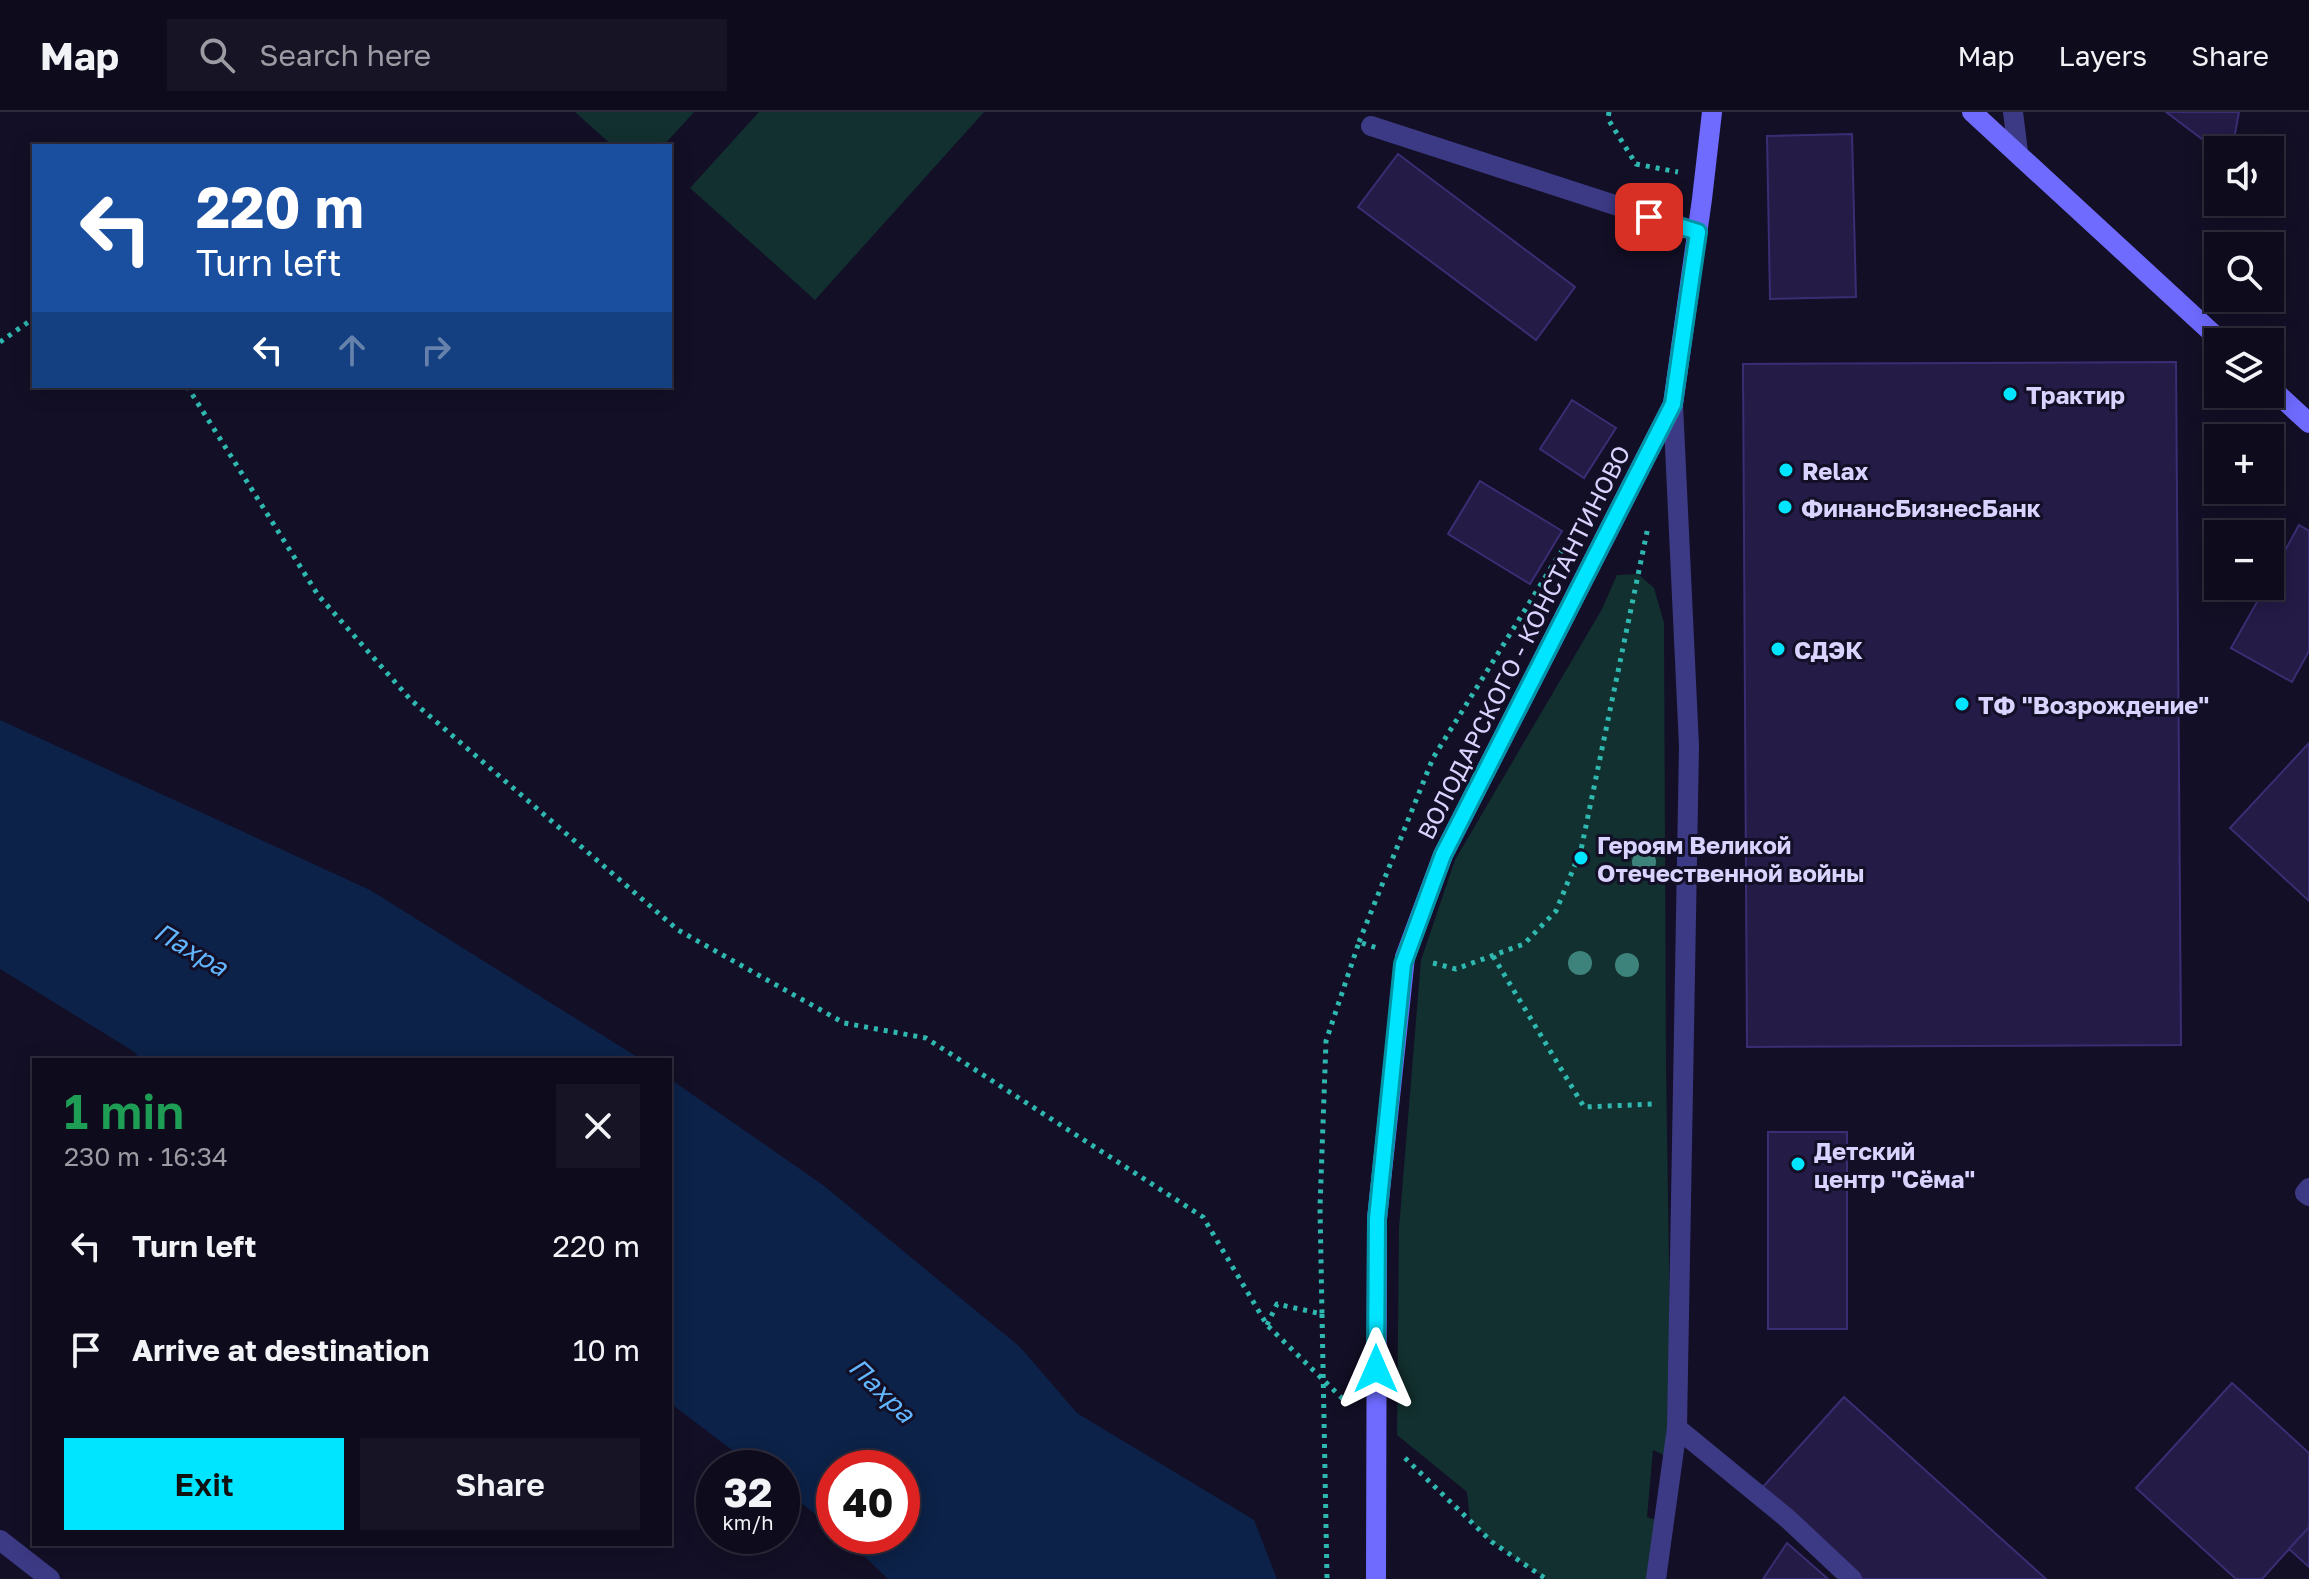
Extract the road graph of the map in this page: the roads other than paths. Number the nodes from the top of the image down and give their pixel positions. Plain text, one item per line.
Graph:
1 (1712, 112) edge
2 (1972, 112) edge
3 (2013, 112) edge
4 (1371, 126) dead end
5 (2018, 152) junction
6 (1698, 232) junction
7 (2207, 328) edge
8 (2284, 400) edge
9 (1673, 404) junction
10 (2309, 423) edge
11 (2309, 1188) edge
12 (2309, 1196) edge
13 (1677, 1428) junction
14 (0, 1540) edge
15 (50, 1579) edge
16 (1376, 1579) edge
17 (1656, 1579) edge
18 (1852, 1579) edge

1 - 6 street, ВОЛОДАРСКОГО - КОНСТАНТИНОВО
2 - 5 street
3 - 5 street
4 - 6 street
5 - 7 street
6 - 9 street, ВОЛОДАРСКОГО - КОНСТАНТИНОВО
8 - 10 street
9 - 13 street
9 - 16 street, ВОЛОДАРСКОГО - КОНСТАНТИНОВО, bridge
11 - 12 street
13 - 17 street
13 - 18 street
14 - 15 street

